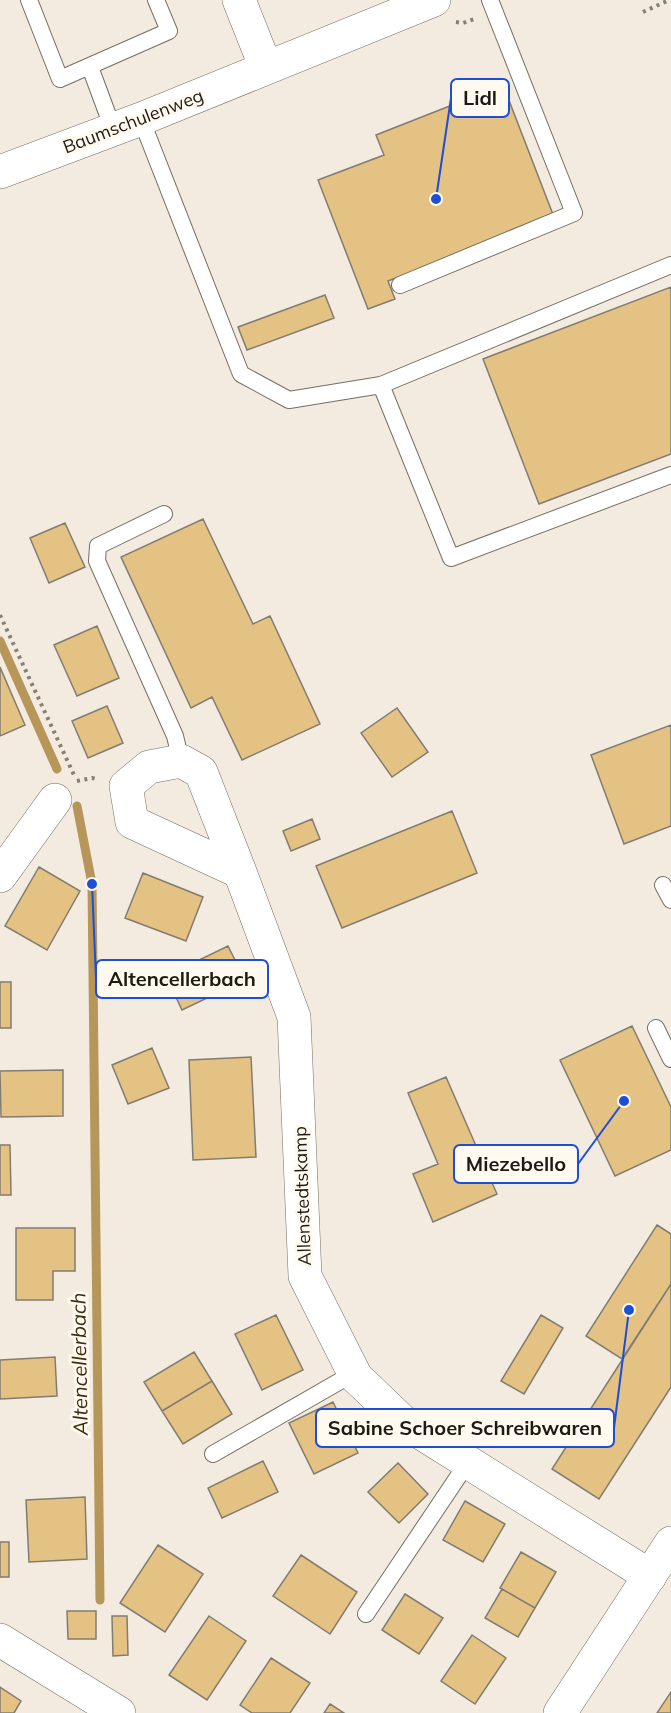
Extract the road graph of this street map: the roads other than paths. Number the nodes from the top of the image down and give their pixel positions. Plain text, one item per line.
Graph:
1 (29, 0) edge
2 (156, 0) edge
3 (239, 0) edge
4 (434, 0) edge
5 (489, 0) edge
6 (90, 67) junction
7 (266, 68) junction
8 (127, 124) junction
9 (0, 172) edge
10 (671, 265) edge
11 (400, 285) dead end
12 (381, 385) junction
13 (671, 475) edge
14 (164, 514) dead end
15 (181, 761) junction
16 (66, 790) road end
17 (240, 872) junction
18 (0, 876) edge
19 (663, 885) dead end
20 (671, 900) edge
21 (656, 1028) dead end
22 (671, 1059) edge
23 (354, 1373) junction
24 (213, 1454) dead end
25 (468, 1462) junction
26 (671, 1543) edge
27 (650, 1576) junction
28 (366, 1614) dead end
29 (0, 1640) edge
30 (118, 1713) edge
31 (560, 1713) edge

1 - 6 lane
2 - 6 lane
3 - 7 street
4 - 7 street, Baumschulenweg
5 - 11 lane
6 - 8 lane
7 - 8 street, Baumschulenweg
8 - 9 street, Baumschulenweg
8 - 12 lane
10 - 12 lane
12 - 13 lane
14 - 15 lane
15 - 17 street, Allenstedtskamp
15 - 17 street
16 - 18 street
17 - 23 street, Allenstedtskamp
19 - 20 lane
21 - 22 lane
23 - 24 lane
23 - 25 street, Allenstedtskamp
25 - 27 street, Allenstedtskamp
25 - 28 lane
26 - 27 street
27 - 31 street
29 - 30 street

